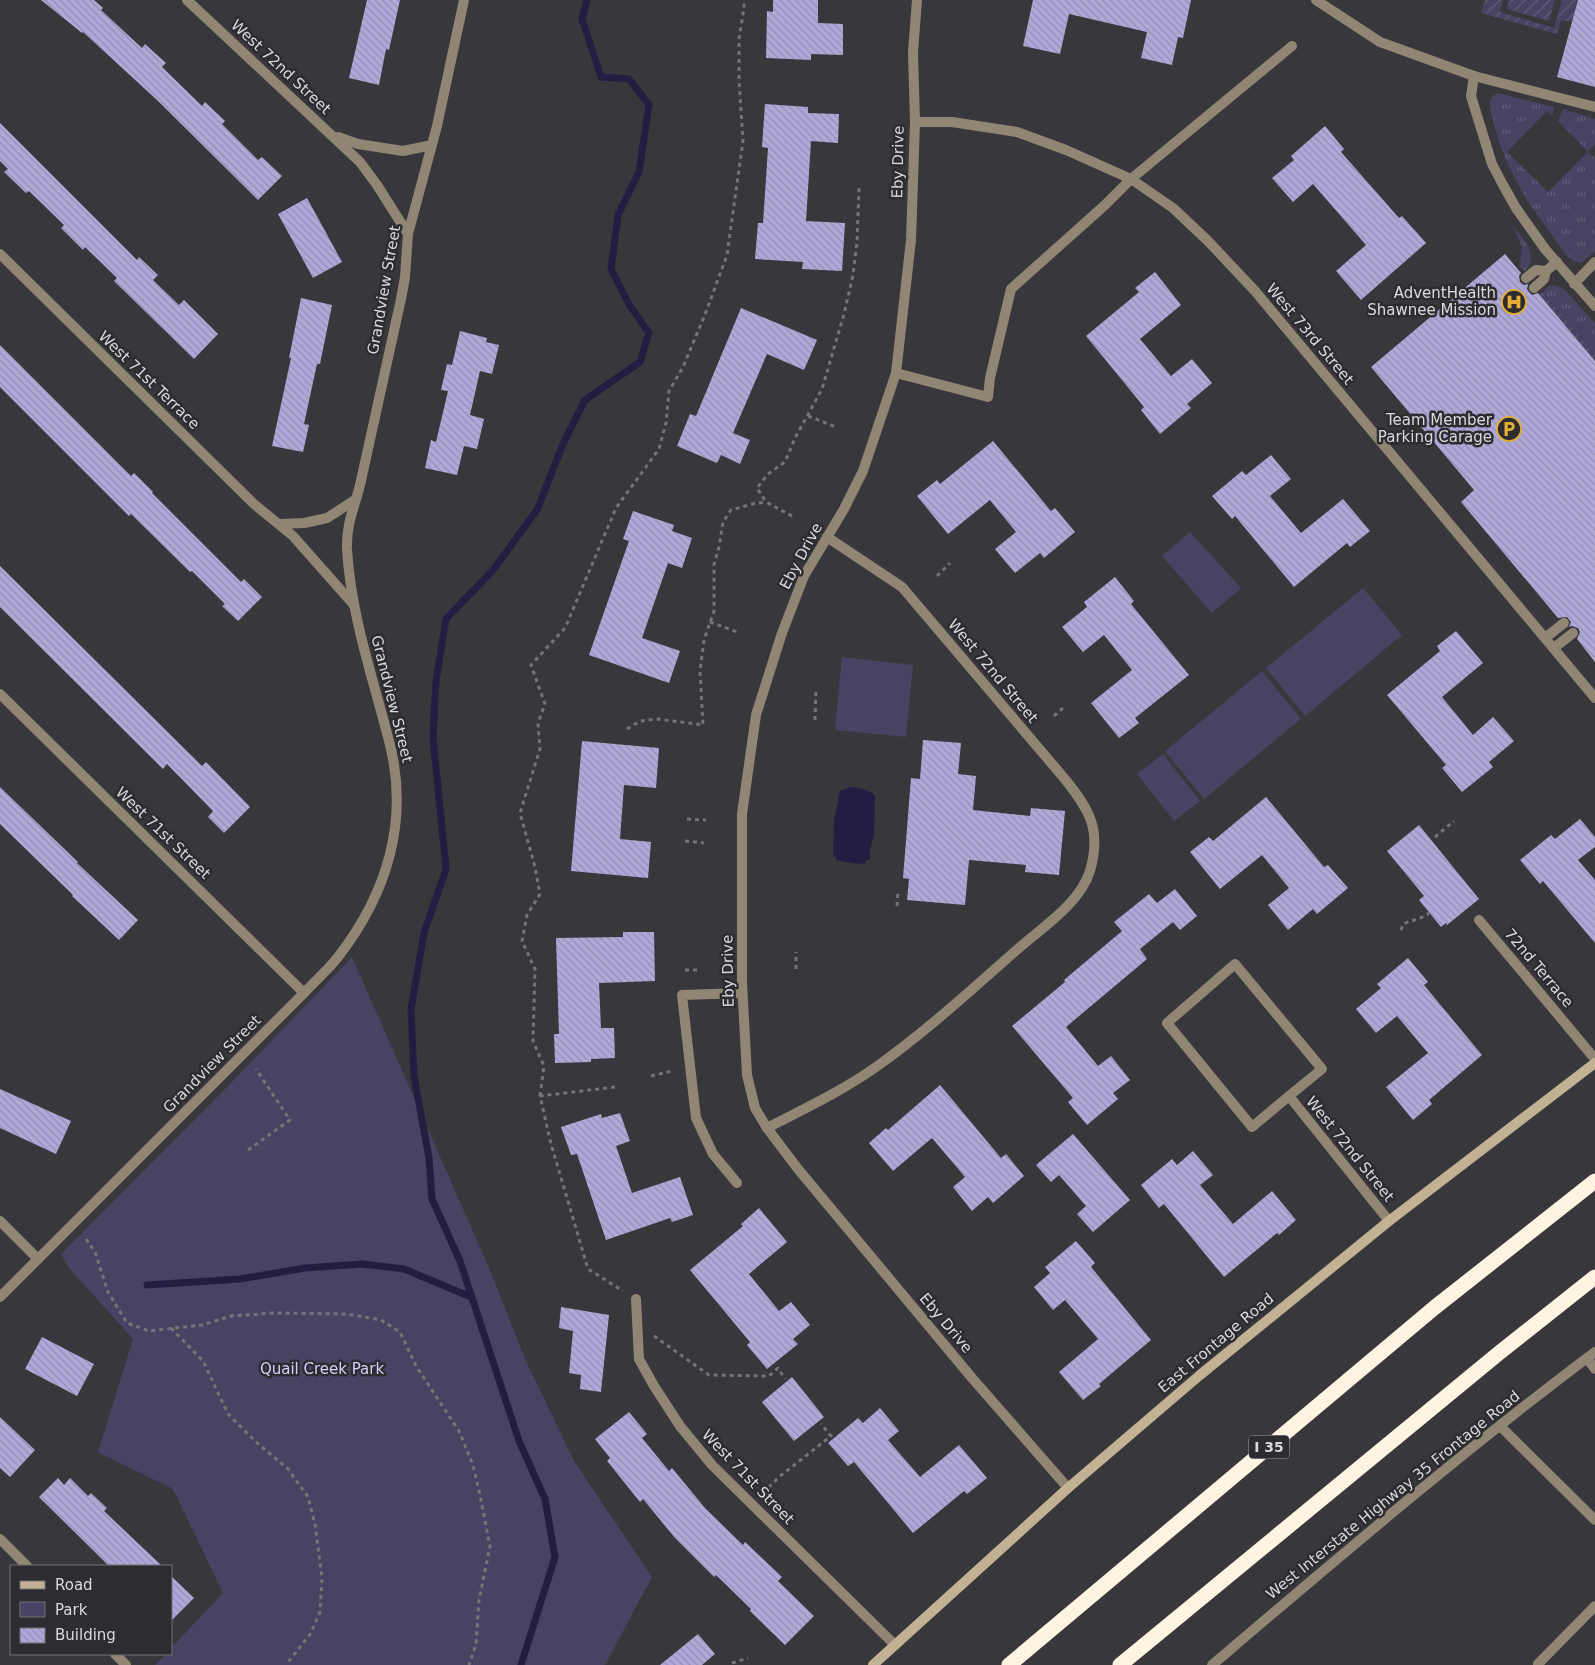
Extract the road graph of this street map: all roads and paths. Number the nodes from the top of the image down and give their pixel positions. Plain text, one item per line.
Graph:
1 (186, 0) edge
2 (464, 0) edge
3 (744, 0) edge
4 (917, 0) edge
5 (1316, 0) edge
6 (1292, 46) dead end
7 (1474, 76) junction
8 (1595, 107) edge
9 (915, 122) junction
10 (333, 136) junction
11 (432, 145) junction
12 (1131, 179) junction
13 (859, 188) dead end
14 (408, 234) junction
15 (0, 254) edge
16 (1557, 262) junction
17 (1595, 262) edge
18 (1546, 271) junction
19 (1526, 278) dead end
20 (1574, 284) junction
21 (1534, 288) dead end
22 (1595, 306) edge
23 (896, 373) junction
24 (808, 416) junction
25 (836, 427) dead end
26 (355, 500) junction
27 (766, 502) junction
28 (792, 516) dead end
29 (280, 524) junction
30 (827, 537) junction
31 (950, 564) dead end
32 (937, 576) dead end
33 (354, 605) junction
34 (710, 622) junction
35 (1564, 623) dead end
36 (1572, 633) dead end
37 (740, 634) dead end
38 (1545, 638) junction
39 (1554, 648) junction
40 (816, 689) dead end
41 (0, 694) edge
42 (1595, 698) edge
43 (1065, 706) dead end
44 (1054, 716) dead end
45 (815, 720) dead end
46 (627, 729) dead end
47 (687, 819) dead end
48 (706, 820) dead end
49 (1454, 821) dead end
50 (1435, 837) dead end
51 (685, 842) dead end
52 (704, 843) dead end
53 (898, 890) dead end
54 (897, 906) dead end
55 (1429, 913) dead end
56 (1479, 920) dead end
57 (1402, 930) dead end
58 (796, 952) dead end
59 (796, 969) dead end
60 (684, 970) dead end
61 (700, 970) dead end
62 (304, 993) junction
63 (742, 993) junction
64 (1595, 1059) edge
65 (1595, 1063) edge
66 (256, 1069) dead end
67 (672, 1071) dead end
68 (651, 1076) dead end
69 (615, 1087) dead end
70 (540, 1096) junction
71 (1289, 1096) junction
72 (767, 1128) junction
73 (248, 1150) dead end
74 (1595, 1181) edge
75 (737, 1183) dead end
76 (0, 1221) edge
77 (1389, 1221) junction
78 (86, 1239) dead end
79 (38, 1259) junction
80 (1595, 1277) edge
81 (0, 1297) edge
82 (636, 1299) joint
83 (637, 1324) junction
84 (170, 1328) junction
85 (1591, 1355) edge
86 (1595, 1369) edge
87 (785, 1379) dead end
88 (821, 1424) dead end
89 (1500, 1426) junction
90 (1068, 1488) junction
91 (752, 1505) junction
92 (1595, 1520) edge
93 (0, 1539) edge
94 (26, 1565) edge
95 (1595, 1606) edge
96 (895, 1645) junction
97 (116, 1655) edge
98 (748, 1658) dead end
99 (732, 1663) dead end
100 (1218, 1663) edge
101 (1538, 1664) edge
102 (126, 1665) edge
103 (288, 1665) edge
104 (469, 1665) edge
105 (873, 1665) edge
106 (1009, 1665) edge
107 (1120, 1665) edge

1 - 10 street, West 72nd Street
2 - 11 street, Grandview Street
3 - 70 path
4 - 9 street, Eby Drive
5 - 7 street
6 - 12 street
7 - 8 street
7 - 16 street
9 - 12 street, West 73rd Street
9 - 23 street, Eby Drive
10 - 11 street, West 72nd Street
10 - 14 street, West 72nd Street
11 - 14 street, Grandview Street
12 - 23 street
12 - 38 street, West 73rd Street
13 - 24 path
14 - 26 street, Grandview Street
15 - 29 street, West 71st Terrace
16 - 18 street
16 - 20 street
17 - 20 street
18 - 19 street
18 - 21 street
20 - 22 street
23 - 30 street, Eby Drive
24 - 25 path
24 - 27 path
26 - 29 street
26 - 33 street, Grandview Street
27 - 28 path
27 - 34 path
29 - 33 street, West 71st Terrace
30 - 63 street, Eby Drive
30 - 72 street, West 72nd Street
31 - 32 path
33 - 62 street, Grandview Street
34 - 37 path
34 - 46 path
35 - 38 street
36 - 39 street
38 - 39 street, West 73rd Street
39 - 42 street, West 73rd Street
40 - 45 path
41 - 62 street, West 71st Street
43 - 44 path
47 - 48 path
49 - 50 path
51 - 52 path
53 - 54 path
55 - 57 path
56 - 64 street, 72nd Terrace
58 - 59 path
60 - 61 path
62 - 79 street, Grandview Street
63 - 72 street, Eby Drive
63 - 75 street
65 - 77 street, East Frontage Road
66 - 73 path
67 - 68 path
69 - 70 path
70 - 82 path
71 - 71 street, West 72nd Street
71 - 77 street, West 72nd Street
72 - 90 street, Eby Drive
74 - 106 highway, I 35
76 - 79 street
77 - 90 street, East Frontage Road
78 - 84 path
79 - 81 street, Grandview Street
80 - 107 highway
82 - 83 street, West 71st Street
83 - 87 path
83 - 91 street, West 71st Street
84 - 103 path
84 - 104 path
85 - 86 street
85 - 89 street, West Interstate Highway 35 Frontage Road
88 - 91 path
89 - 92 street
89 - 100 street, West Interstate Highway 35 Frontage Road
90 - 96 street, East Frontage Road
91 - 96 street, West 71st Street
93 - 94 street
95 - 101 street
96 - 105 street, East Frontage Road
97 - 102 street
98 - 99 path

